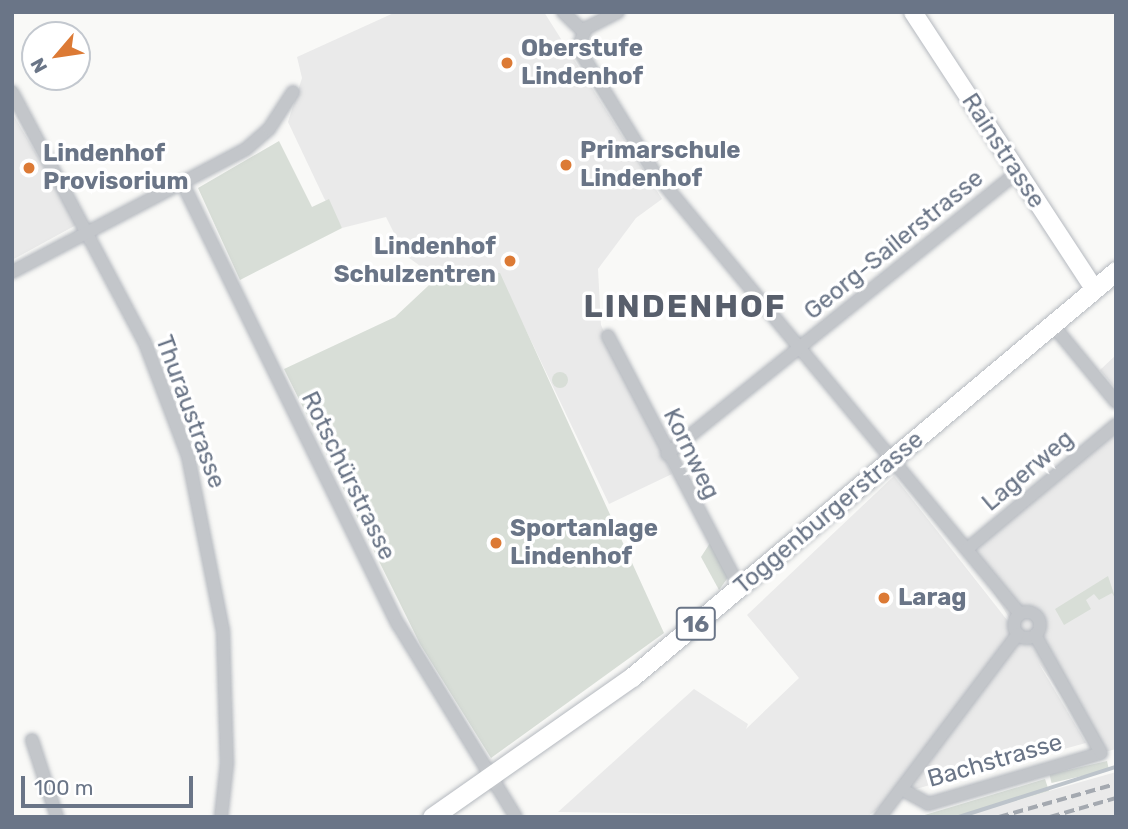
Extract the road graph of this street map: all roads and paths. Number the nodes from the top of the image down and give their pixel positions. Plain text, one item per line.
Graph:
1 (563, 12) edge
2 (618, 12) edge
3 (913, 12) edge
4 (583, 31) junction
5 (12, 92) edge
6 (293, 92) dead end
7 (1017, 173) junction
8 (182, 182) junction
9 (89, 229) junction
10 (1116, 271) edge
11 (12, 272) edge
12 (1094, 289) junction
13 (1052, 324) junction
14 (608, 336) dead end
15 (800, 348) junction
16 (1116, 402) edge
17 (1116, 425) edge
18 (667, 454) junction
19 (892, 460) junction
20 (967, 549) junction
21 (740, 588) junction
22 (1020, 614) junction
23 (1018, 634) junction
24 (1035, 635) junction
25 (32, 740) dead end
26 (493, 779) junction
27 (905, 791) junction
28 (57, 817) edge
29 (221, 817) edge
30 (432, 817) edge
31 (516, 817) edge
32 (880, 817) edge

1 - 4 street
2 - 4 street
3 - 7 street, Rainstrasse
4 - 15 street
5 - 9 street, Thuraustrasse
6 - 8 street
7 - 12 street, Rainstrasse
7 - 15 street, Georg-Sailerstrasse
8 - 9 street
8 - 26 street, Rotschürstrasse
9 - 11 street
9 - 29 street, Thuraustrasse
10 - 12 main road, Toggenburgerstrasse / 16
12 - 13 main road, Toggenburgerstrasse / 16
13 - 16 street
13 - 19 main road, Toggenburgerstrasse / 16
14 - 18 street, Kornweg
15 - 18 street, Georg-Sailerstrasse
15 - 19 street
17 - 20 street, Lagerweg
18 - 21 street, Kornweg
19 - 20 street
19 - 21 main road, Toggenburgerstrasse / 16
20 - 22 street
21 - 26 main road, Toggenburgerstrasse / 16
22 - 23 street
22 - 24 street
23 - 24 street
23 - 27 street
24 - 27 street, Bachstrasse
25 - 28 street
26 - 30 main road, Toggenburgerstrasse / 16
26 - 31 street, Rotschürstrasse
27 - 32 street

